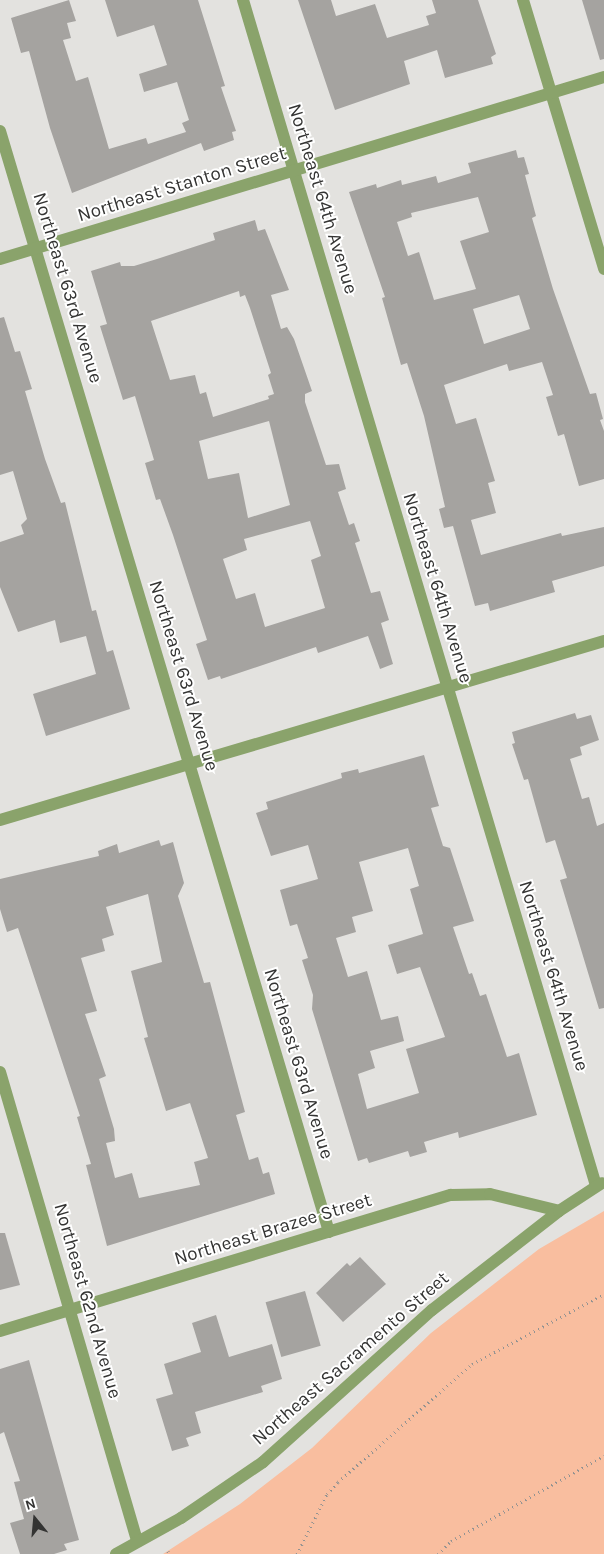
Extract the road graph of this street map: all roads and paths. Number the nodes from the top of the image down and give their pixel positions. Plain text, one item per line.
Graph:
1 (243, 0) edge
2 (523, 0) edge
3 (604, 77) edge
4 (551, 93) junction
5 (0, 131) edge
6 (294, 171) junction
7 (35, 248) junction
8 (0, 258) edge
9 (604, 269) edge
10 (604, 641) edge
11 (447, 687) junction
12 (189, 764) junction
13 (0, 820) edge
14 (0, 1072) edge
15 (600, 1184) edge
16 (559, 1210) junction
17 (329, 1232) junction
18 (604, 1294) edge
19 (71, 1311) junction
20 (0, 1331) edge
21 (604, 1456) edge
22 (138, 1540) junction
23 (116, 1554) edge
24 (297, 1554) edge
25 (438, 1554) edge

1 - 6 street, Northeast 64th Avenue
2 - 4 street
3 - 4 street, Northeast Stanton Street
4 - 6 street, Northeast Stanton Street
4 - 9 street
5 - 7 street, Northeast 63rd Avenue
6 - 7 street, Northeast Stanton Street
6 - 11 street, Northeast 64th Avenue
7 - 8 street, Northeast Stanton Street
7 - 12 street, Northeast 63rd Avenue
10 - 11 street
11 - 12 street
11 - 15 street, Northeast 64th Avenue
12 - 13 street
12 - 17 street, Northeast 63rd Avenue
14 - 19 street, Northeast 62nd Avenue
15 - 16 street, Northeast Sacramento Street
16 - 17 street, Northeast Brazee Street
16 - 22 street, Northeast Sacramento Street
17 - 19 street, Northeast Brazee Street
18 - 24 path
19 - 20 street, Northeast Brazee Street
19 - 22 street, Northeast 62nd Avenue
21 - 25 path
22 - 23 street, Northeast Sacramento Street

